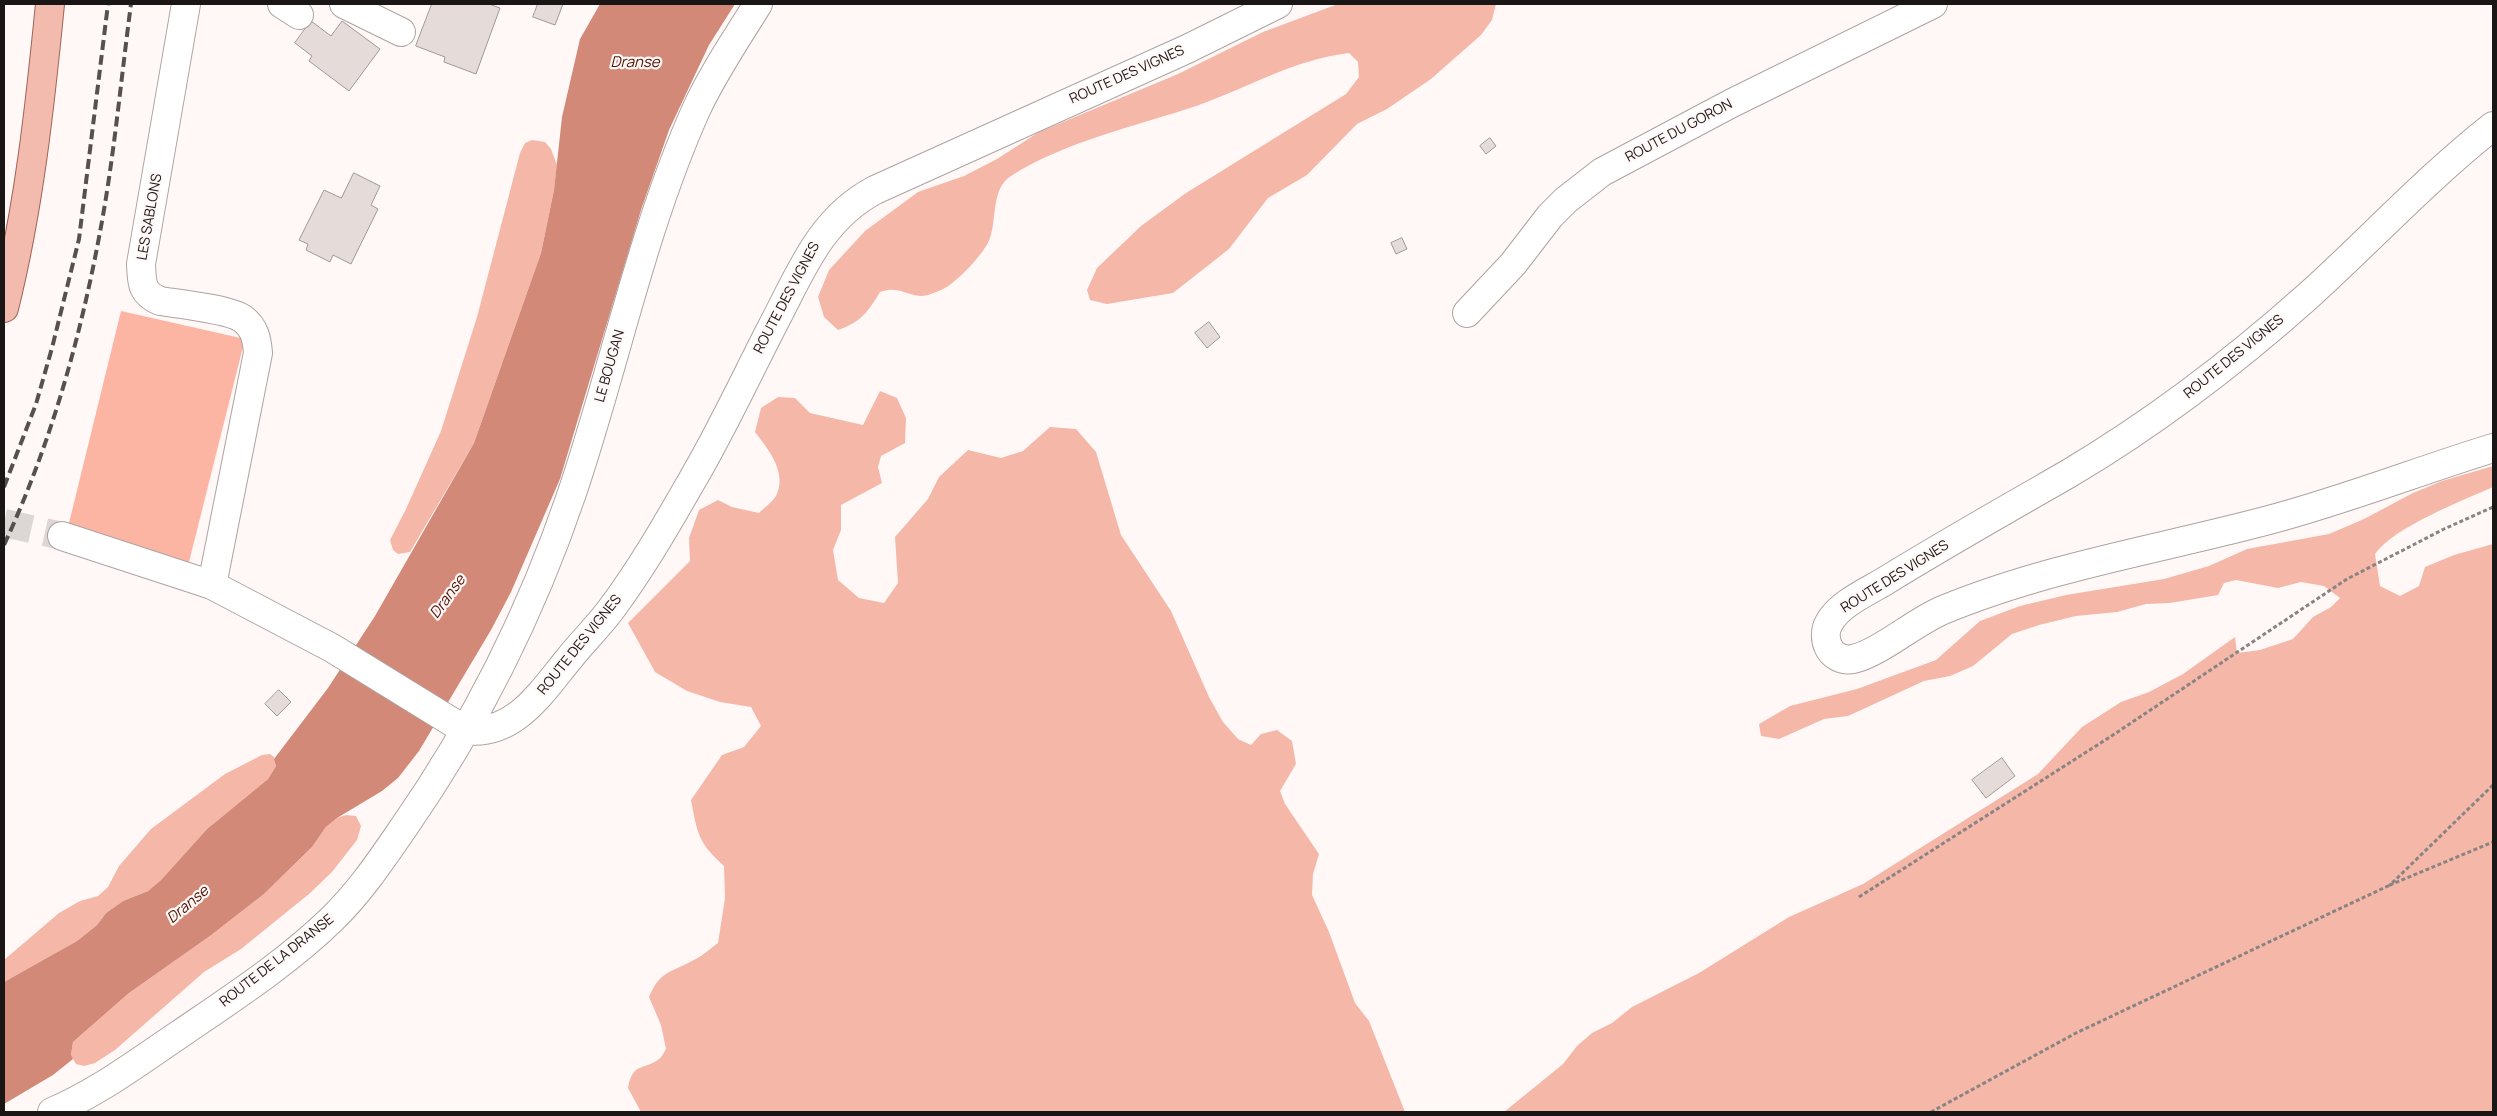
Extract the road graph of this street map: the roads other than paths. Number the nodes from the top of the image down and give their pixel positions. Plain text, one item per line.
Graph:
1 (50, 4) edge
2 (186, 4) edge
3 (344, 4) edge
4 (758, 4) edge
5 (1278, 4) edge
6 (1933, 4) edge
7 (402, 32) dead end
8 (2493, 126) edge
9 (4, 308) edge
10 (1467, 313) dead end
11 (2493, 448) edge
12 (62, 536) tunnel mouth
13 (212, 585) junction
14 (456, 724) junction
15 (52, 1112) edge

1 - 9 main road
2 - 13 street, LES SABLONS
3 - 7 street
4 - 14 street, LE BOUGAN
5 - 14 street, ROUTE DES VIGNES
6 - 10 street, ROUTE DU GORON
8 - 11 street, ROUTE DES VIGNES
12 - 13 street
13 - 14 street
14 - 15 street, ROUTE DE LA DRANSE

